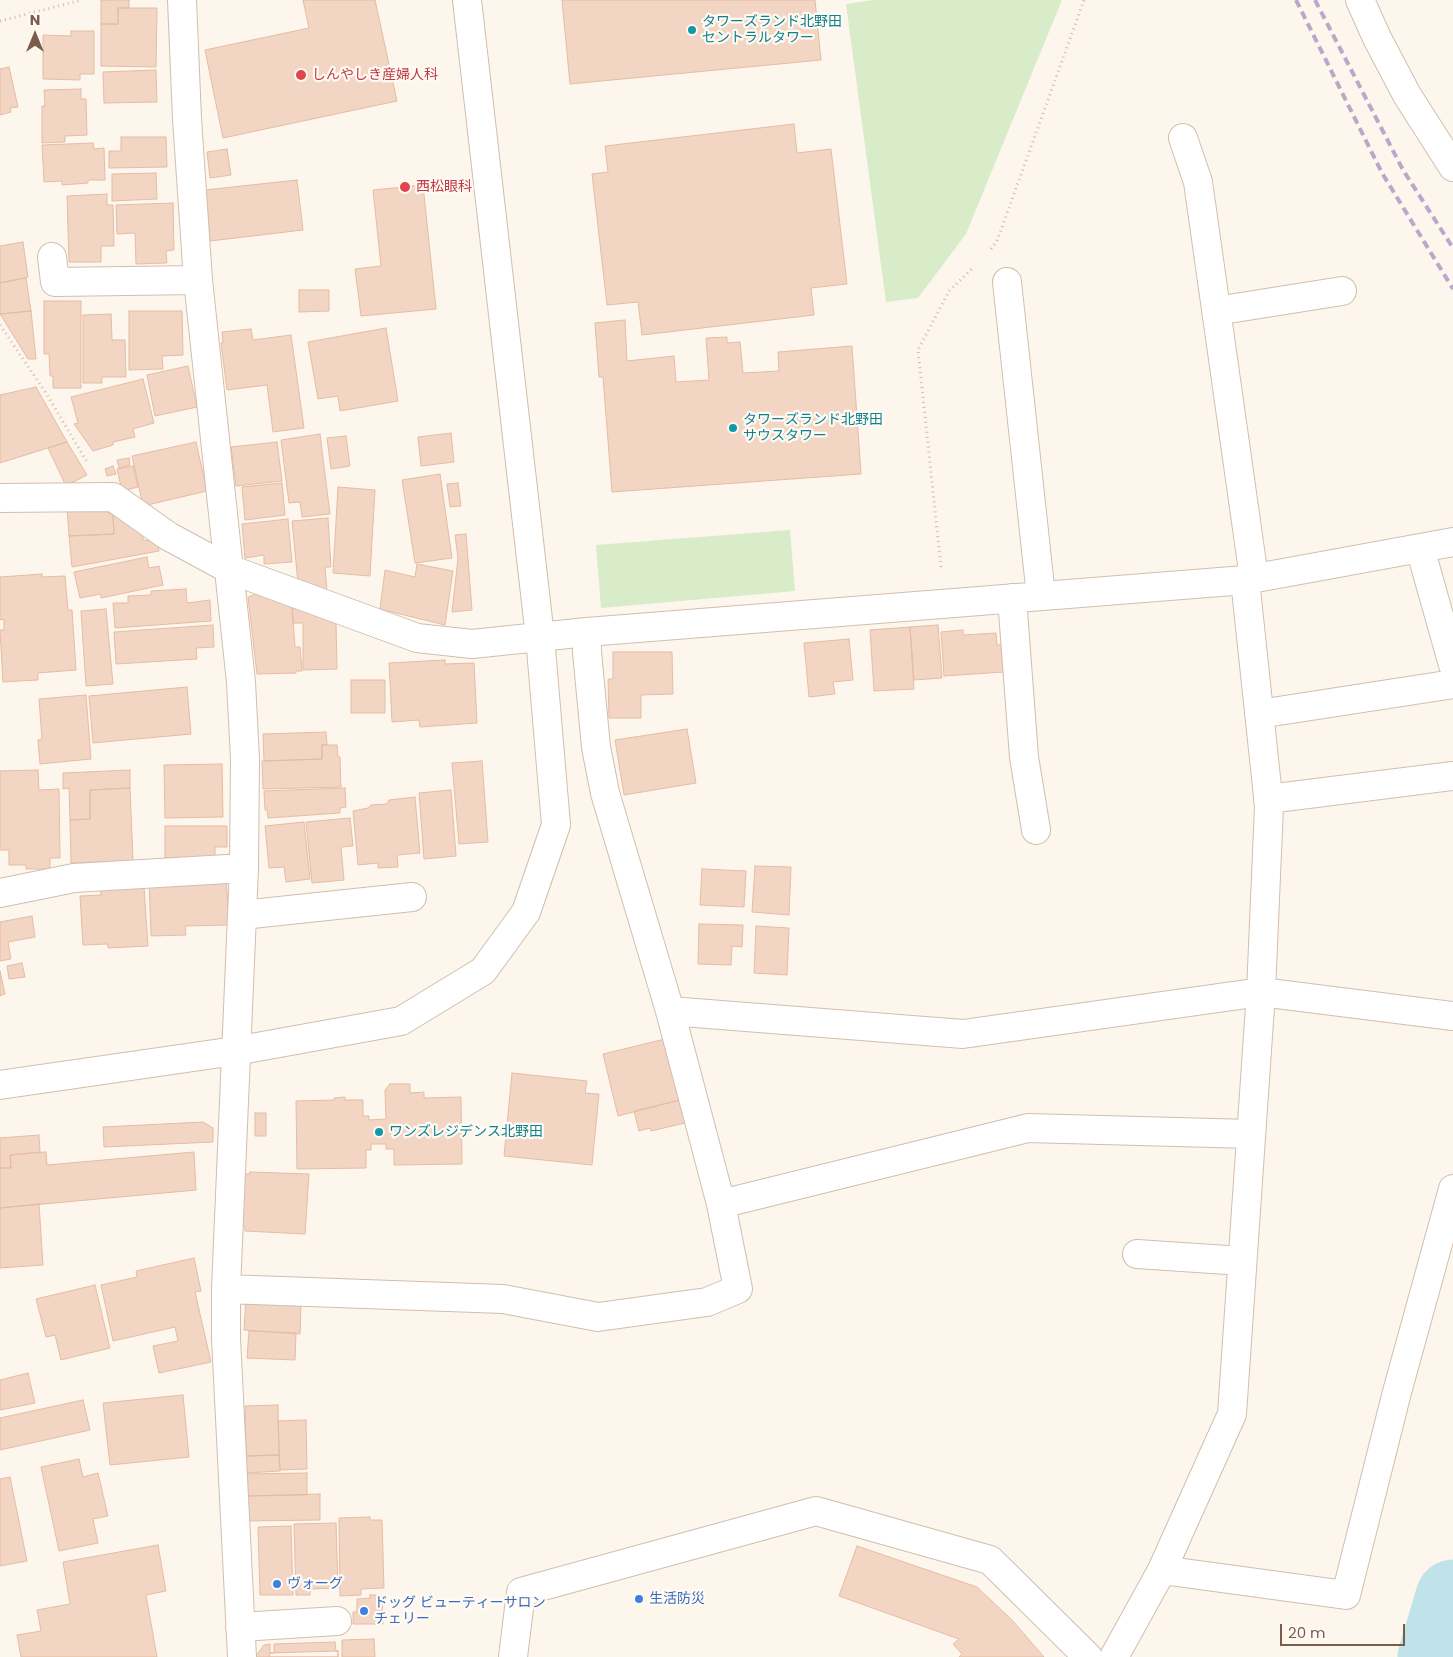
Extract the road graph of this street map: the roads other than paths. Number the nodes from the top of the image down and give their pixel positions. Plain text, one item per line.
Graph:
1 (182, 0) edge
2 (467, 0) edge
3 (1360, 0) edge
4 (1183, 138) dead end
5 (1453, 168) edge
6 (52, 257) dead end
7 (198, 280) junction
8 (1007, 282) dead end
9 (1342, 291) dead end
10 (1216, 311) junction
11 (0, 498) edge
12 (1453, 542) edge
13 (1420, 548) junction
14 (229, 569) junction
15 (1249, 579) junction
16 (1041, 596) junction
17 (1012, 598) junction
18 (587, 632) junction
19 (540, 636) junction
20 (1453, 664) edge
21 (1453, 684) edge
22 (1259, 714) junction
23 (1453, 776) edge
24 (1268, 800) junction
25 (1036, 830) dead end
26 (244, 868) junction
27 (0, 893) edge
28 (412, 897) dead end
29 (242, 914) junction
30 (1261, 992) junction
31 (670, 1011) junction
32 (1453, 1016) edge
33 (236, 1051) junction
34 (0, 1085) edge
35 (1251, 1134) junction
36 (1453, 1189) edge
37 (722, 1204) junction
38 (1138, 1254) dead end
39 (1242, 1261) junction
40 (226, 1289) junction
41 (1162, 1570) junction
42 (337, 1621) dead end
43 (240, 1627) junction
44 (242, 1657) edge
45 (513, 1657) edge
46 (1088, 1657) edge
47 (1114, 1657) edge

1 - 7 street
2 - 19 street
3 - 5 street
4 - 10 street
6 - 7 street
7 - 14 street
8 - 16 street
9 - 10 street
10 - 15 street
11 - 14 street
12 - 13 street
13 - 15 street
13 - 20 street
14 - 19 street
14 - 26 street
15 - 16 street
15 - 22 street
16 - 17 street
17 - 18 street
17 - 25 street
18 - 19 street
18 - 31 street
19 - 33 street
21 - 22 street
22 - 24 street
23 - 24 street
24 - 30 street
26 - 27 street
26 - 29 street
28 - 29 street
29 - 33 street
30 - 31 street
30 - 32 street
30 - 35 street
31 - 37 street
33 - 34 street
33 - 40 street
35 - 37 street
35 - 39 street
36 - 41 street
37 - 40 street
38 - 39 street
39 - 41 street
40 - 43 street
41 - 47 street
42 - 43 street
43 - 44 street
45 - 46 street

